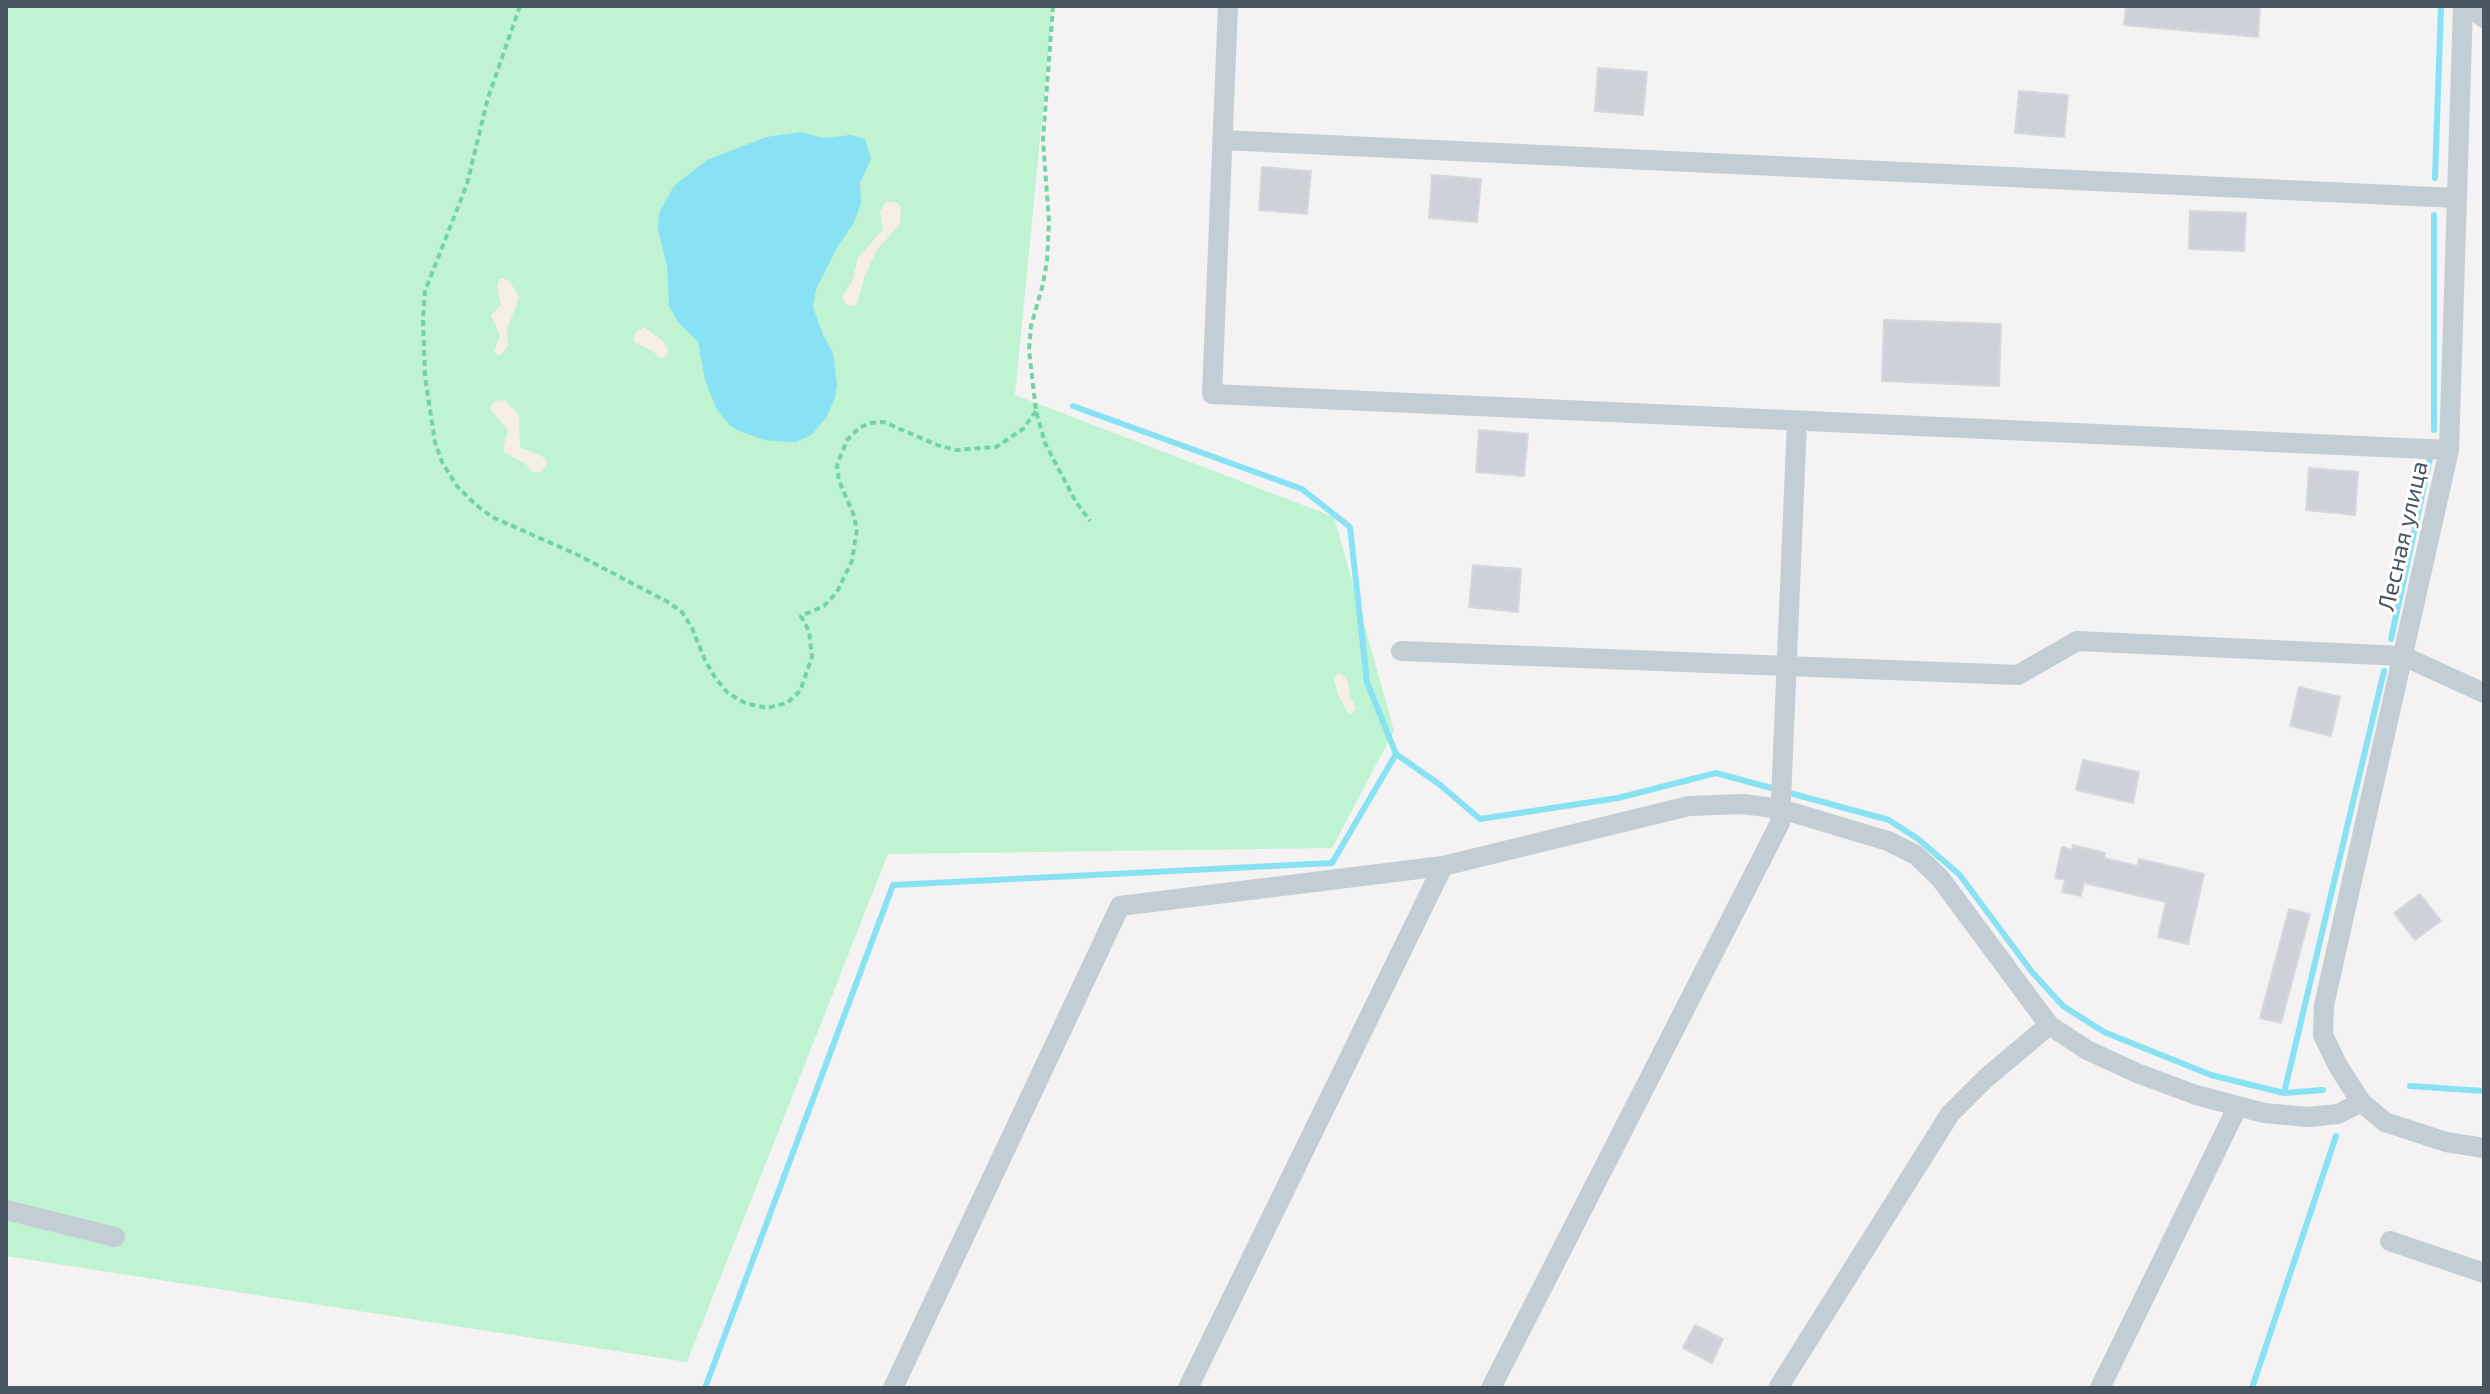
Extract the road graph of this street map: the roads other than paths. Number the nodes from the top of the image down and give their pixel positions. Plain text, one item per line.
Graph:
1 (1228, 6) edge
2 (2463, 6) edge
3 (2469, 6) edge
4 (2484, 18) edge
5 (1222, 140) junction
6 (2456, 198) junction
7 (1797, 421) junction
8 (2449, 450) junction
9 (1401, 651) dead end
10 (2403, 656) junction
11 (1787, 667) junction
12 (2484, 693) edge
13 (1781, 809) junction
14 (1443, 866) junction
15 (2049, 1025) junction
16 (2361, 1102) junction
17 (2237, 1108) junction
18 (2484, 1148) edge
19 (6, 1210) edge
20 (115, 1237) dead end
21 (2390, 1241) dead end
22 (2484, 1273) edge
23 (893, 1388) edge
24 (1188, 1388) edge
25 (1491, 1388) edge
26 (1778, 1388) edge
27 (2100, 1388) edge

1 - 5 street
2 - 6 street, Лесная улица
3 - 4 street
5 - 6 street
5 - 7 street
6 - 8 street, Лесная улица
7 - 8 street
7 - 11 street
8 - 10 street, Лесная улица
9 - 11 street
10 - 11 street
10 - 12 street
10 - 16 street, Лесная улица
11 - 13 street
13 - 14 street
13 - 15 street
13 - 25 street
14 - 23 street
14 - 24 street
15 - 17 street
15 - 26 street
16 - 17 street
16 - 18 street
17 - 27 street
19 - 20 street
21 - 22 street

